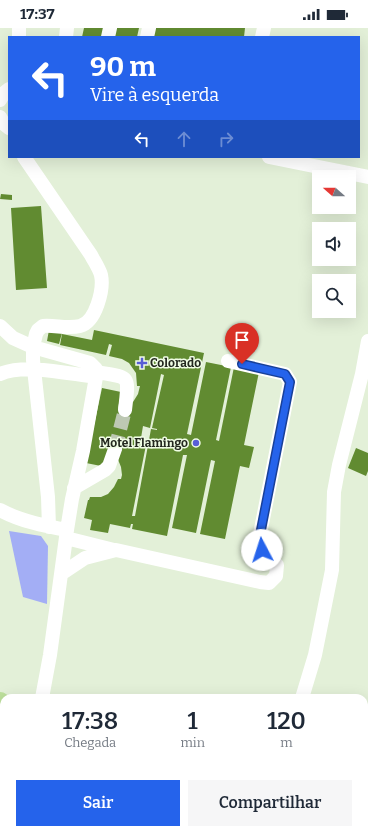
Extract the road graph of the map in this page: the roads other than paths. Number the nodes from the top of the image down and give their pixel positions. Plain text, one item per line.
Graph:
1 (8, 90) edge
2 (0, 100) edge
3 (25, 158) edge
4 (274, 158) edge
5 (368, 177) edge
6 (0, 326) edge
7 (368, 341) edge
8 (33, 347) junction
9 (228, 361) dead end
10 (34, 370) junction
11 (0, 374) edge
12 (96, 374) junction
13 (125, 410) tunnel mouth
14 (115, 449) tunnel mouth
15 (73, 494) junction
16 (48, 497) junction
17 (0, 510) edge
18 (49, 527) junction
19 (66, 534) junction
20 (116, 550) junction
21 (61, 574) junction
22 (43, 694) edge
23 (303, 694) edge

1 - 2 street
3 - 8 street
4 - 5 street
6 - 8 street
7 - 23 street
8 - 10 street
8 - 12 street
9 - 20 street
10 - 11 street
10 - 12 street
10 - 16 street
12 - 13 street
12 - 15 street
14 - 15 street
15 - 16 street
15 - 19 street
16 - 18 street
17 - 18 street
18 - 19 street
19 - 20 street
19 - 21 street
20 - 21 street
21 - 22 street

